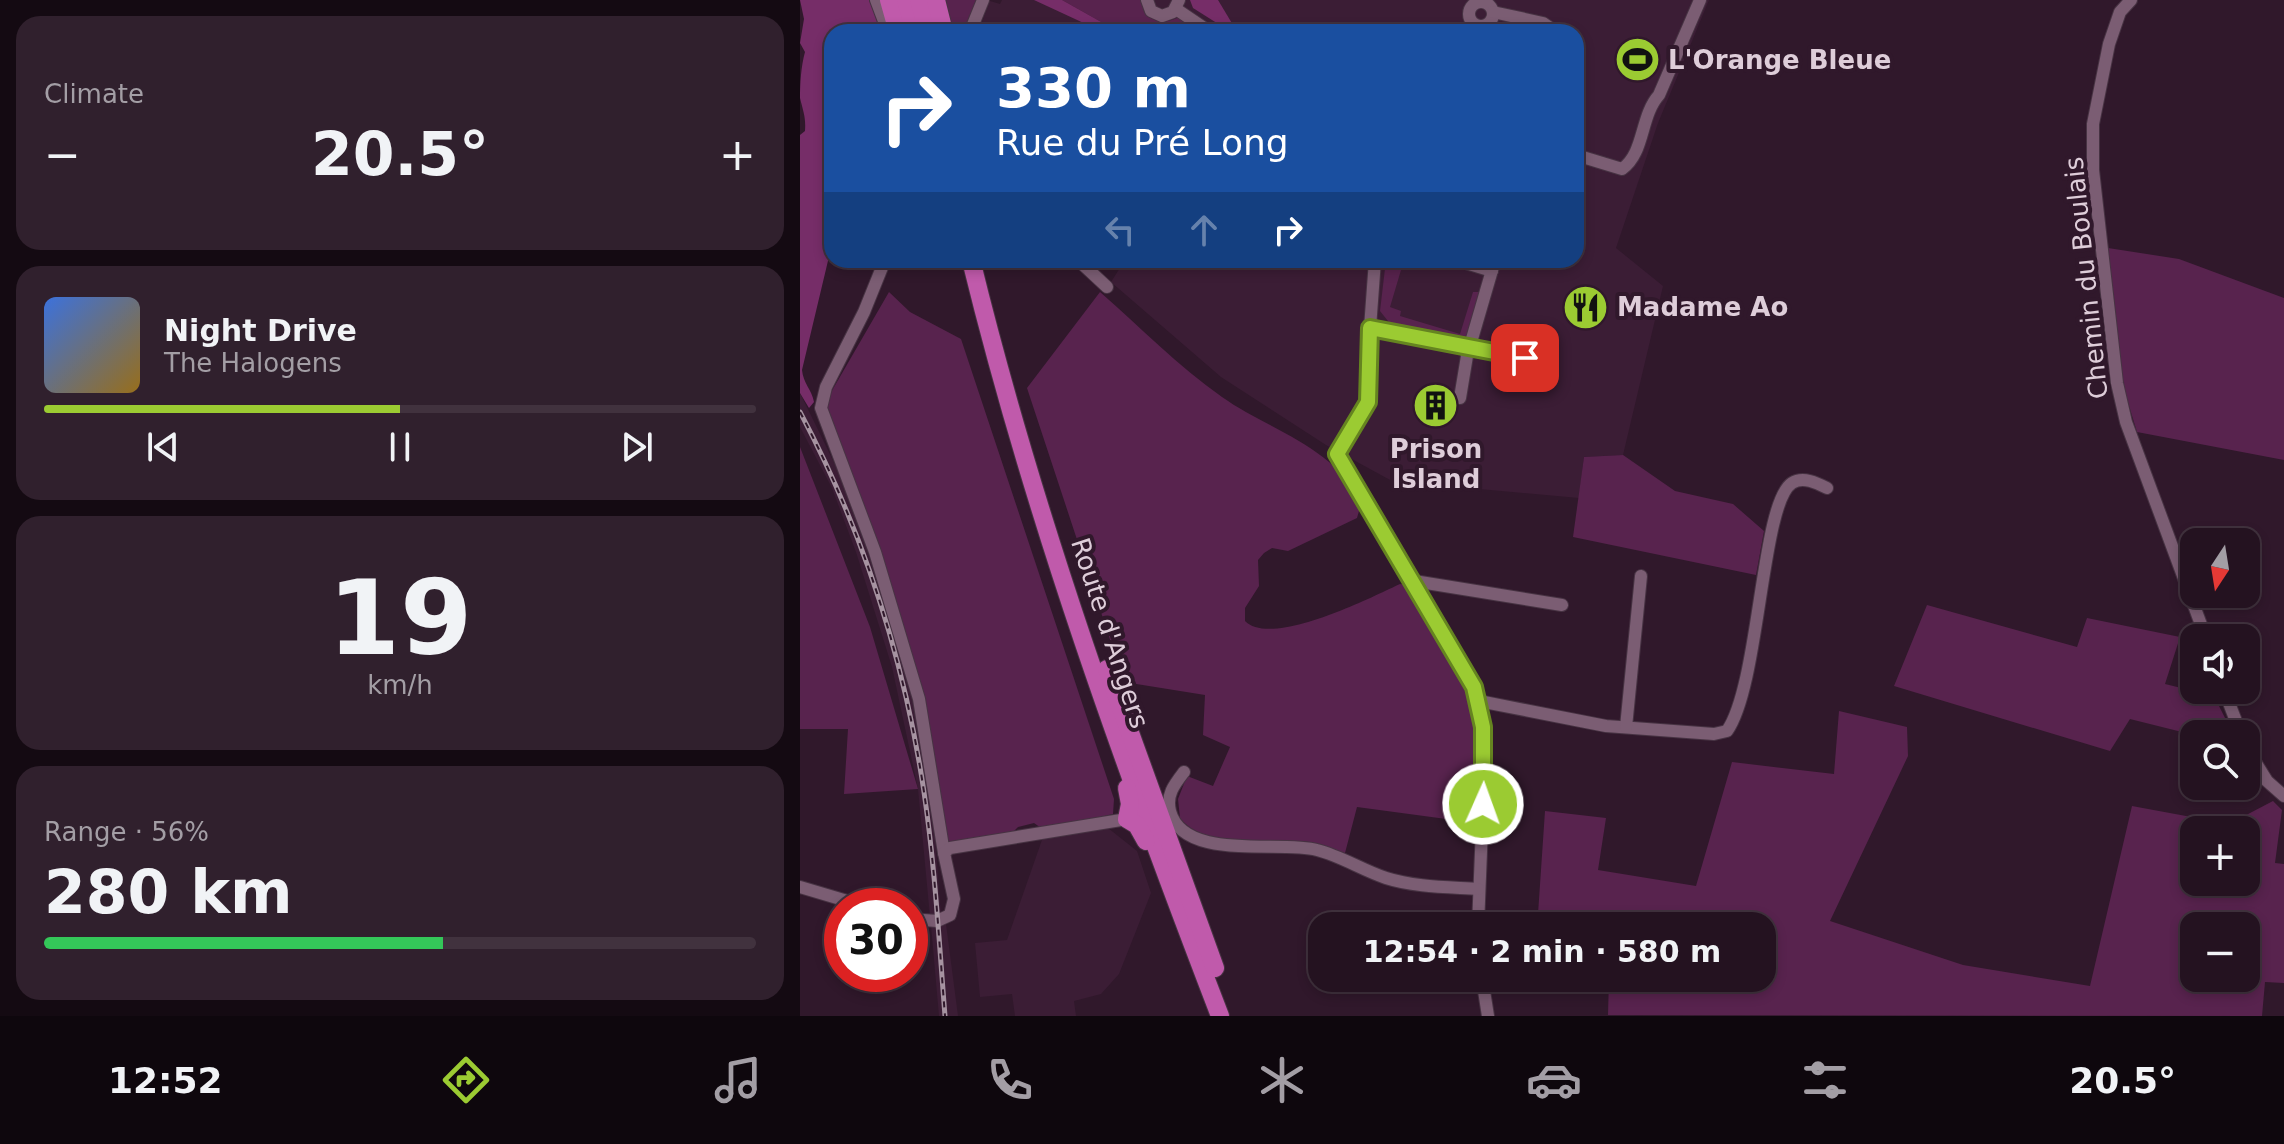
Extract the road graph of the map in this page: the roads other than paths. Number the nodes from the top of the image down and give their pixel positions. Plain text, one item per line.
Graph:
1 (876, 0) edge
2 (889, 0) edge
3 (906, 0) edge
4 (919, 0) edge
5 (936, 0) edge
6 (983, 0) edge
7 (1147, 0) edge
8 (1700, 0) edge
9 (2131, 0) edge
10 (1480, 1) edge
11 (1178, 5) edge
12 (1493, 12) junction
13 (885, 24) edge
14 (896, 24) edge
15 (913, 24) edge
16 (926, 24) edge
17 (942, 24) edge
18 (973, 24) edge
19 (1201, 24) edge
20 (1473, 24) edge
21 (1487, 24) edge
22 (1544, 24) edge
23 (1584, 157) edge
24 (882, 268) edge
25 (965, 268) edge
26 (983, 268) edge
27 (984, 268) edge
28 (1087, 268) edge
29 (1374, 268) edge
30 (1492, 268) edge
31 (1107, 287) dead end
32 (1370, 328) junction
33 (991, 343) junction
34 (1470, 346) junction
35 (1543, 363) dead end
36 (1460, 398) dead end
37 (1827, 488) dead end
38 (1641, 576) dead end
39 (1414, 581) junction
40 (1454, 588) junction
41 (1428, 605) junction
42 (1562, 605) dead end
43 (2201, 624) edge
44 (1479, 701) junction
45 (1626, 727) junction
46 (1122, 754) junction
47 (2260, 770) edge
48 (1184, 772) dead end
49 (2284, 796) edge
50 (1127, 819) junction
51 (944, 853) junction
52 (800, 887) edge
53 (1478, 889) junction
54 (824, 894) edge
55 (1177, 905) junction
56 (1478, 912) edge
57 (928, 920) edge
58 (1484, 992) edge
59 (1220, 1016) edge
60 (1232, 1016) edge
61 (1488, 1016) edge

1 - 13 street
2 - 14 highway
3 - 15 highway
4 - 16 highway
5 - 17 highway
6 - 18 street
7 - 11 street
8 - 23 street
9 - 43 street, Chemin du Boulais
10 - 12 street
10 - 20 street
11 - 19 street
12 - 21 street
12 - 22 street
24 - 51 street
25 - 33 highway
26 - 33 highway, Route d'Angers
27 - 60 highway, Route d'Angers
28 - 31 street
29 - 32 street
30 - 34 street
32 - 34 street
32 - 39 street
33 - 46 highway, Route d'Angers
34 - 35 street
34 - 36 street
37 - 45 street
38 - 45 street
39 - 40 street
39 - 41 street
40 - 41 street
40 - 42 street
41 - 44 street
44 - 45 street
44 - 53 street
46 - 50 highway
46 - 55 highway, Route d'Angers
47 - 49 street
48 - 53 street
50 - 51 street
50 - 55 highway
51 - 57 street
52 - 54 street
53 - 56 street
55 - 59 highway, Route d'Angers
58 - 61 street

